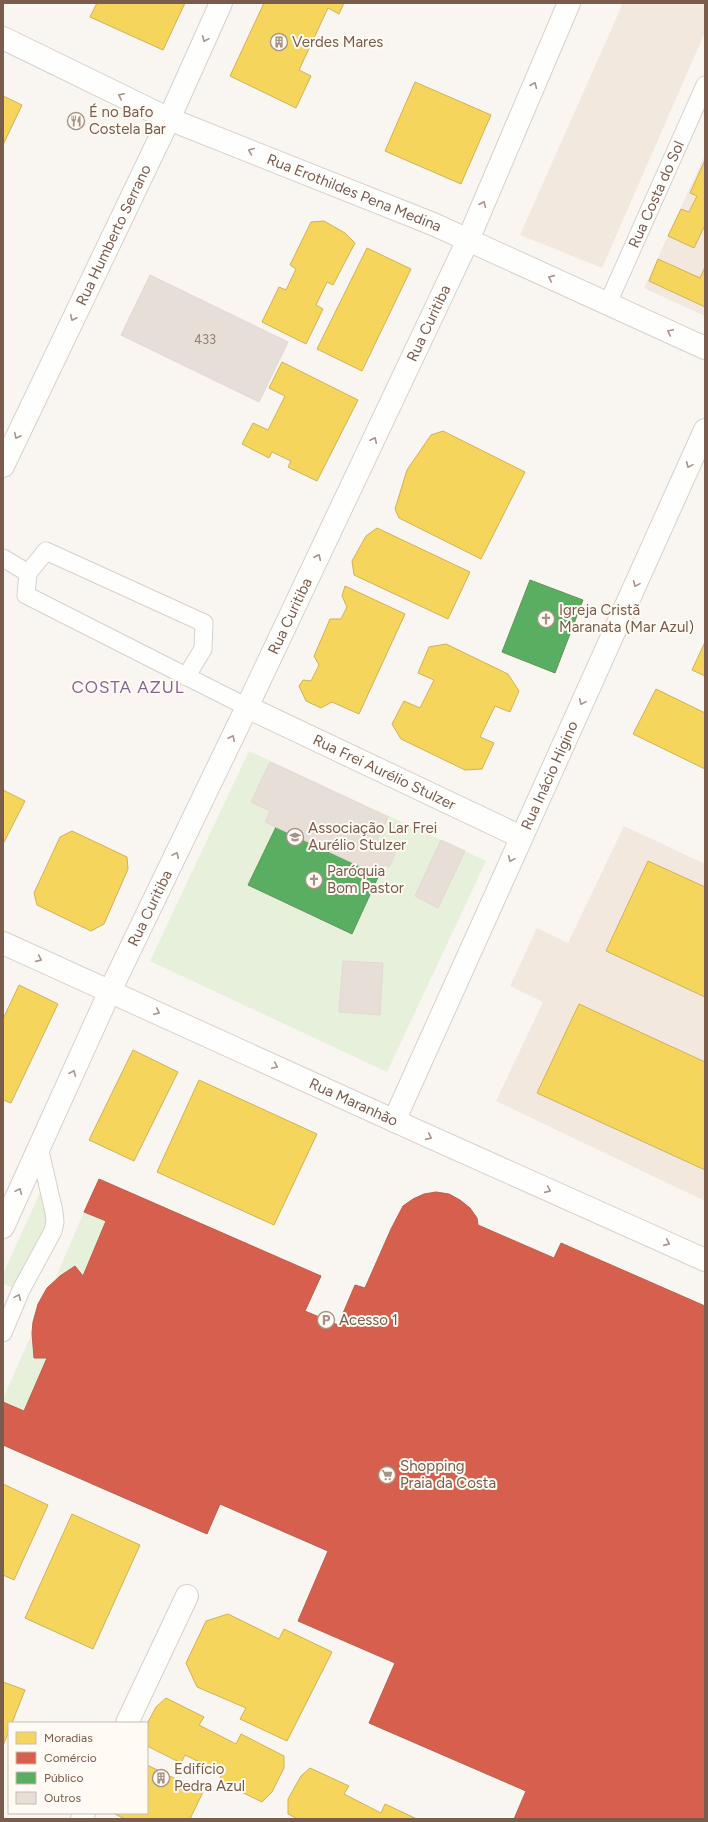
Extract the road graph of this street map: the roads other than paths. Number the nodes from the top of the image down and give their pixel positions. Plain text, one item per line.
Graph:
1 (221, 3) edge
2 (569, 3) edge
3 (3, 38) edge
4 (705, 85) edge
5 (169, 119) junction
6 (468, 240) junction
7 (608, 303) junction
8 (705, 348) edge
9 (705, 430) edge
10 (3, 466) edge
11 (3, 558) edge
12 (28, 573) junction
13 (186, 677) junction
14 (248, 707) junction
15 (522, 837) junction
16 (3, 943) edge
17 (110, 991) junction
18 (394, 1121) junction
19 (39, 1147) junction
20 (3, 1227) edge
21 (705, 1260) edge
22 (3, 1333) edge
23 (187, 1596) dead end
24 (127, 1722) edge

1 -> 5 street, Rua Humberto Serrano
6 -> 2 street, Rua Curitiba
5 -> 3 street, Rua Erothildes Pena Medina
4 - 7 lane, Rua Costa do Sol
6 -> 5 street, Rua Erothildes Pena Medina
5 -> 10 street, Rua Humberto Serrano
7 -> 6 street, Rua Erothildes Pena Medina
14 -> 6 street, Rua Curitiba
8 -> 7 street, Rua Erothildes Pena Medina
9 -> 15 street, Rua Inácio Higino
11 - 12 lane
12 - 13 lane
12 - 13 lane
13 - 14 lane
14 - 15 street, Rua Frei Aurélio Stulzer
17 -> 14 street, Rua Curitiba
15 -> 18 street, Rua Inácio Higino
16 -> 17 street, Rua Maranhão
17 -> 18 street, Rua Maranhão
19 -> 17 street, Rua Curitiba
18 -> 21 street, Rua Maranhão
20 -> 19 street, Rua Curitiba
22 -> 19 lane
23 - 24 street

